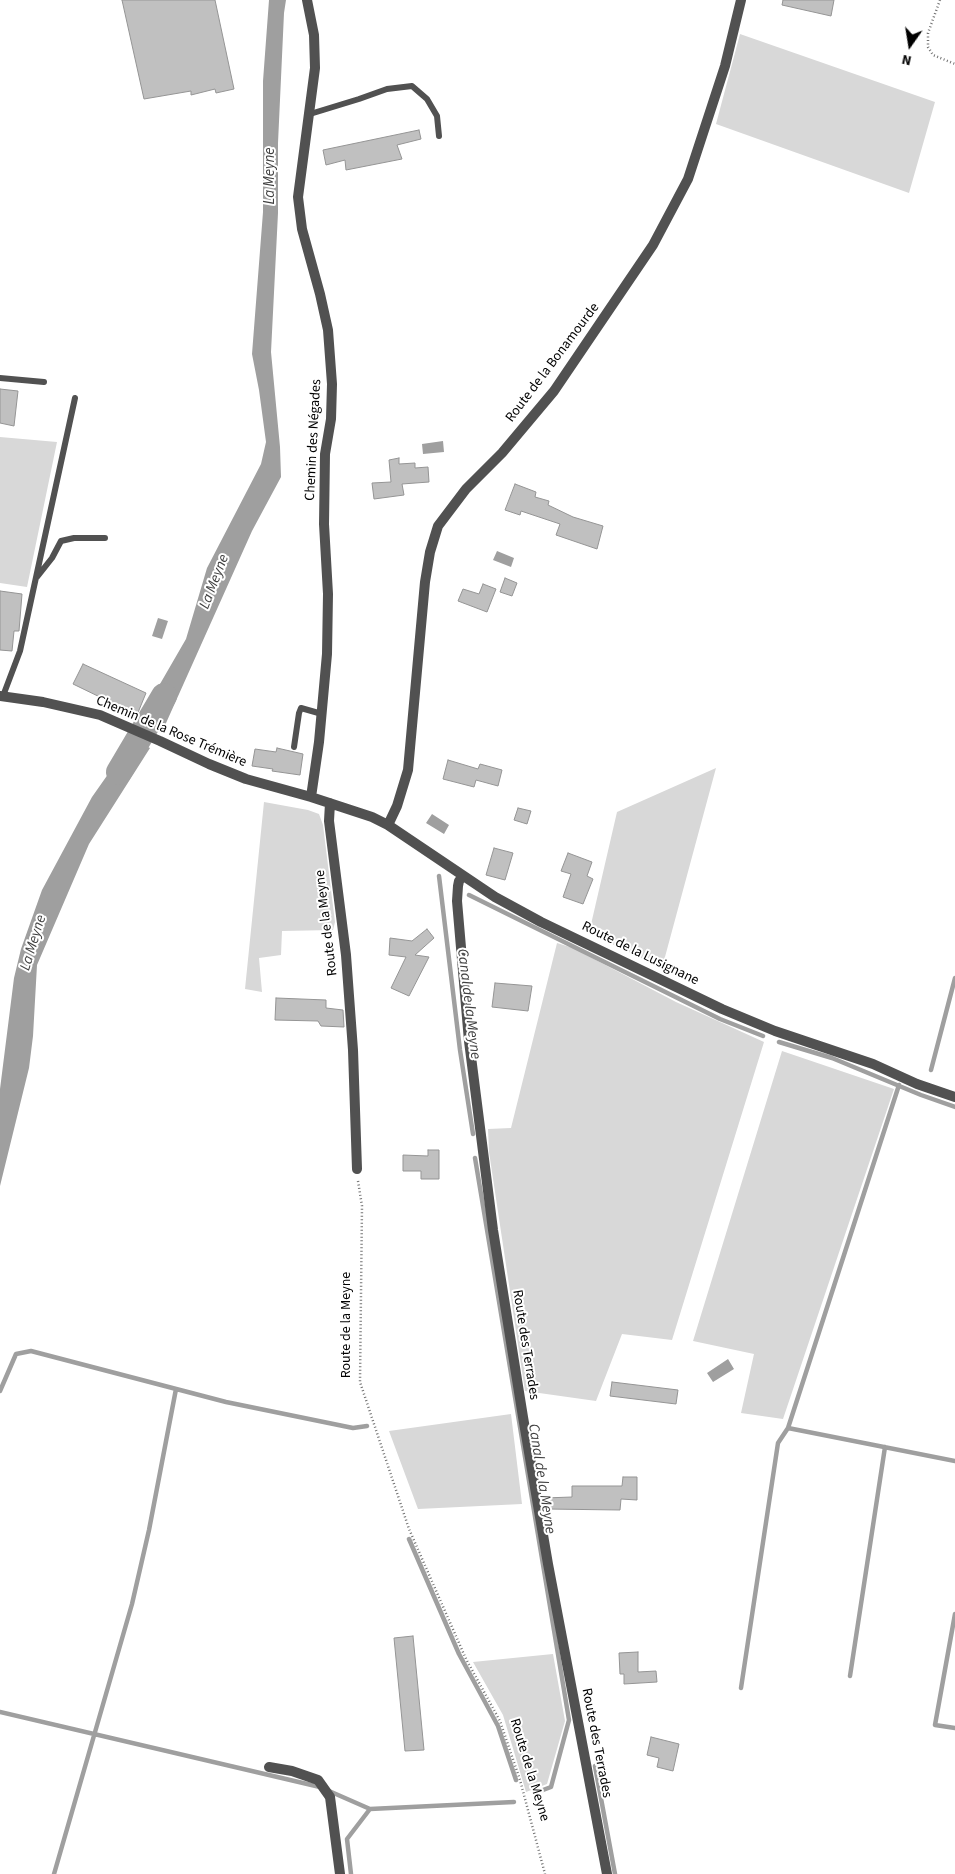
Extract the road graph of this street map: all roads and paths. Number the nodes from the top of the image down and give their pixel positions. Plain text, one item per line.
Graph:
1 (307, 0) edge
2 (740, 0) edge
3 (940, 0) edge
4 (955, 64) edge
5 (310, 114) junction
6 (439, 136) dead end
7 (0, 378) edge
8 (44, 382) dead end
9 (75, 398) dead end
10 (106, 538) dead end
11 (35, 580) junction
12 (1, 693) edge
13 (322, 714) junction
14 (294, 747) dead end
15 (312, 797) junction
16 (330, 802) junction
17 (388, 825) junction
18 (464, 876) junction
19 (955, 1097) edge
20 (357, 1170) joint
21 (269, 1768) dead end
22 (340, 1874) edge
23 (545, 1874) edge
24 (607, 1874) edge

1 - 5 street, Chemin des Négades
2 - 17 street, Route de la Bonamourde
3 - 4 path
5 - 6 lane
5 - 13 street, Chemin des Négades
7 - 8 lane
9 - 11 lane
10 - 11 lane
11 - 12 lane
12 - 15 street, Chemin de la Rose Trémière
13 - 14 lane
13 - 15 street, Chemin des Négades
15 - 16 street, Chemin de la Rose Trémière
16 - 17 street, Route de la Lusignane
16 - 20 street, Route de la Meyne
17 - 18 street, Route de la Lusignane
18 - 19 street, Route de la Lusignane
18 - 24 street, Route des Terrades
20 - 23 path, Route de la Meyne
21 - 22 street

